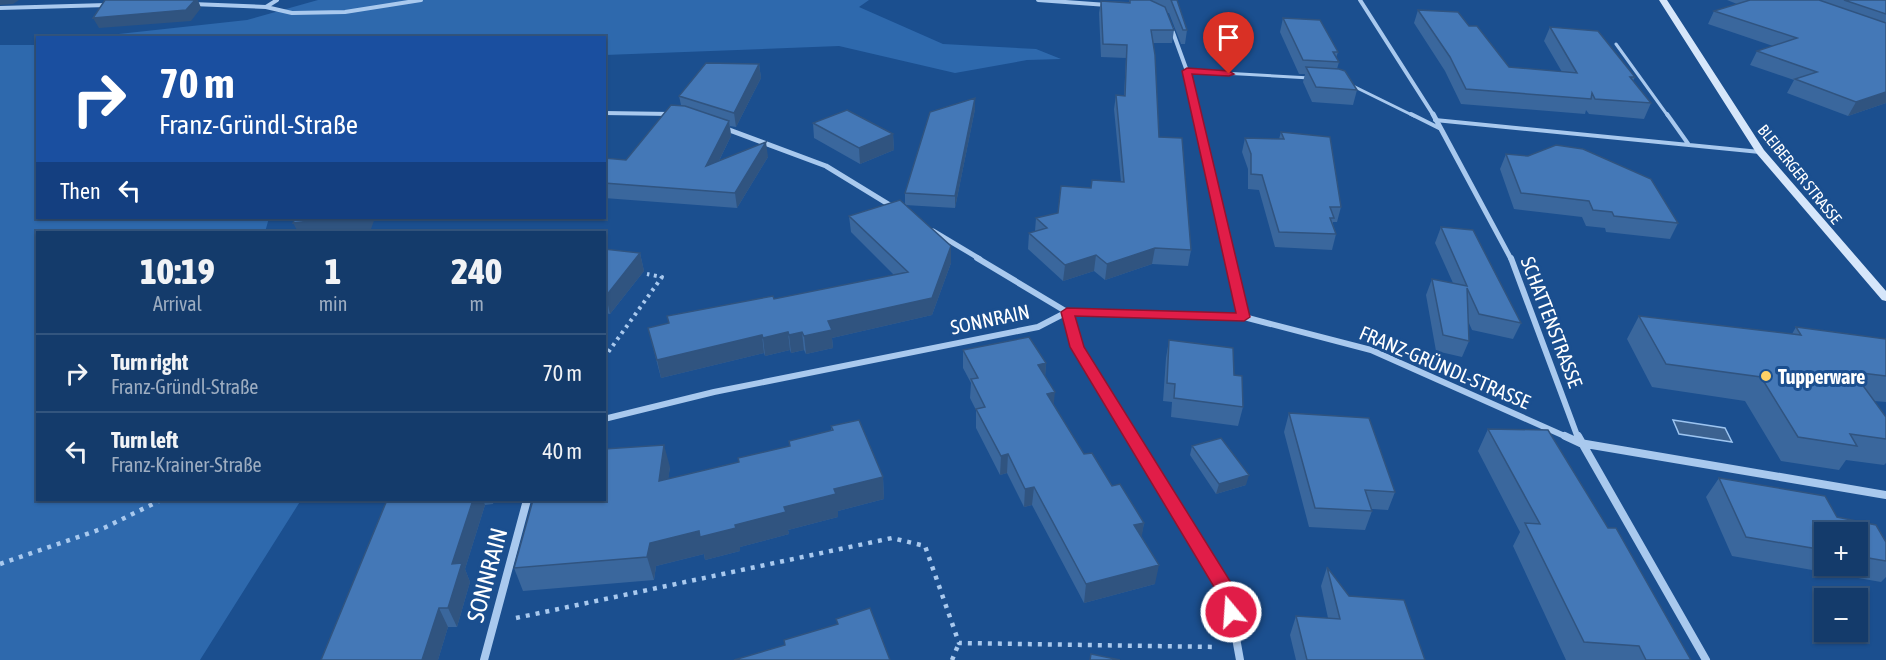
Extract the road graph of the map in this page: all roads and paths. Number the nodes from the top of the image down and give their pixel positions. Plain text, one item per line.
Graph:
1 (277, 0) edge
2 (421, 0) edge
3 (1038, 0) edge
4 (1360, 0) edge
5 (1664, 0) edge
6 (186, 4) edge
7 (116, 5) edge
8 (1116, 6) edge
9 (266, 7) junction
10 (0, 8) edge
11 (1167, 17) edge
12 (1616, 44) dead end
13 (1187, 71) junction
14 (1313, 79) edge
15 (1344, 83) edge
16 (606, 113) edge
17 (677, 114) edge
18 (1436, 120) junction
19 (720, 127) edge
20 (1439, 128) junction
21 (1689, 145) junction
22 (1760, 152) junction
23 (896, 208) edge
24 (926, 227) edge
25 (647, 274) dead end
26 (1886, 298) edge
27 (1067, 312) junction
28 (1244, 317) junction
29 (606, 355) edge
30 (606, 419) edge
31 (1580, 443) junction
32 (1886, 495) edge
33 (159, 501) edge
34 (527, 501) edge
35 (0, 564) edge
36 (494, 623) junction
37 (959, 643) junction
38 (1238, 647) junction
39 (484, 660) edge
40 (952, 660) edge
41 (1240, 660) edge
42 (1706, 660) edge

1 - 9 street
2 - 9 street
3 - 8 street
4 - 18 street, SCHATTENSTRASSE
5 - 22 main road, BLEIBERGER STRASSE
6 - 9 street
7 - 10 street
11 - 13 street
12 - 21 lane
13 - 14 lane
13 - 28 street
15 - 20 lane
16 - 17 street
18 - 20 street, SCHATTENSTRASSE
18 - 21 lane
19 - 23 street
20 - 31 street, SCHATTENSTRASSE
21 - 22 lane
22 - 26 main road, BLEIBERGER STRASSE
24 - 27 street, FRANZ-GRÜNDL-STRASSE
25 - 29 path
27 - 28 street, FRANZ-GRÜNDL-STRASSE
27 - 30 street, SONNRAIN
27 - 38 street
28 - 31 street, FRANZ-GRÜNDL-STRASSE
31 - 32 street, FRANZ-GRÜNDL-STRASSE
31 - 42 street, SCHATTENSTRASSE
33 - 35 path
34 - 36 street, SONNRAIN
36 - 37 path
36 - 39 street, SONNRAIN
37 - 38 path
37 - 40 path
38 - 41 street

